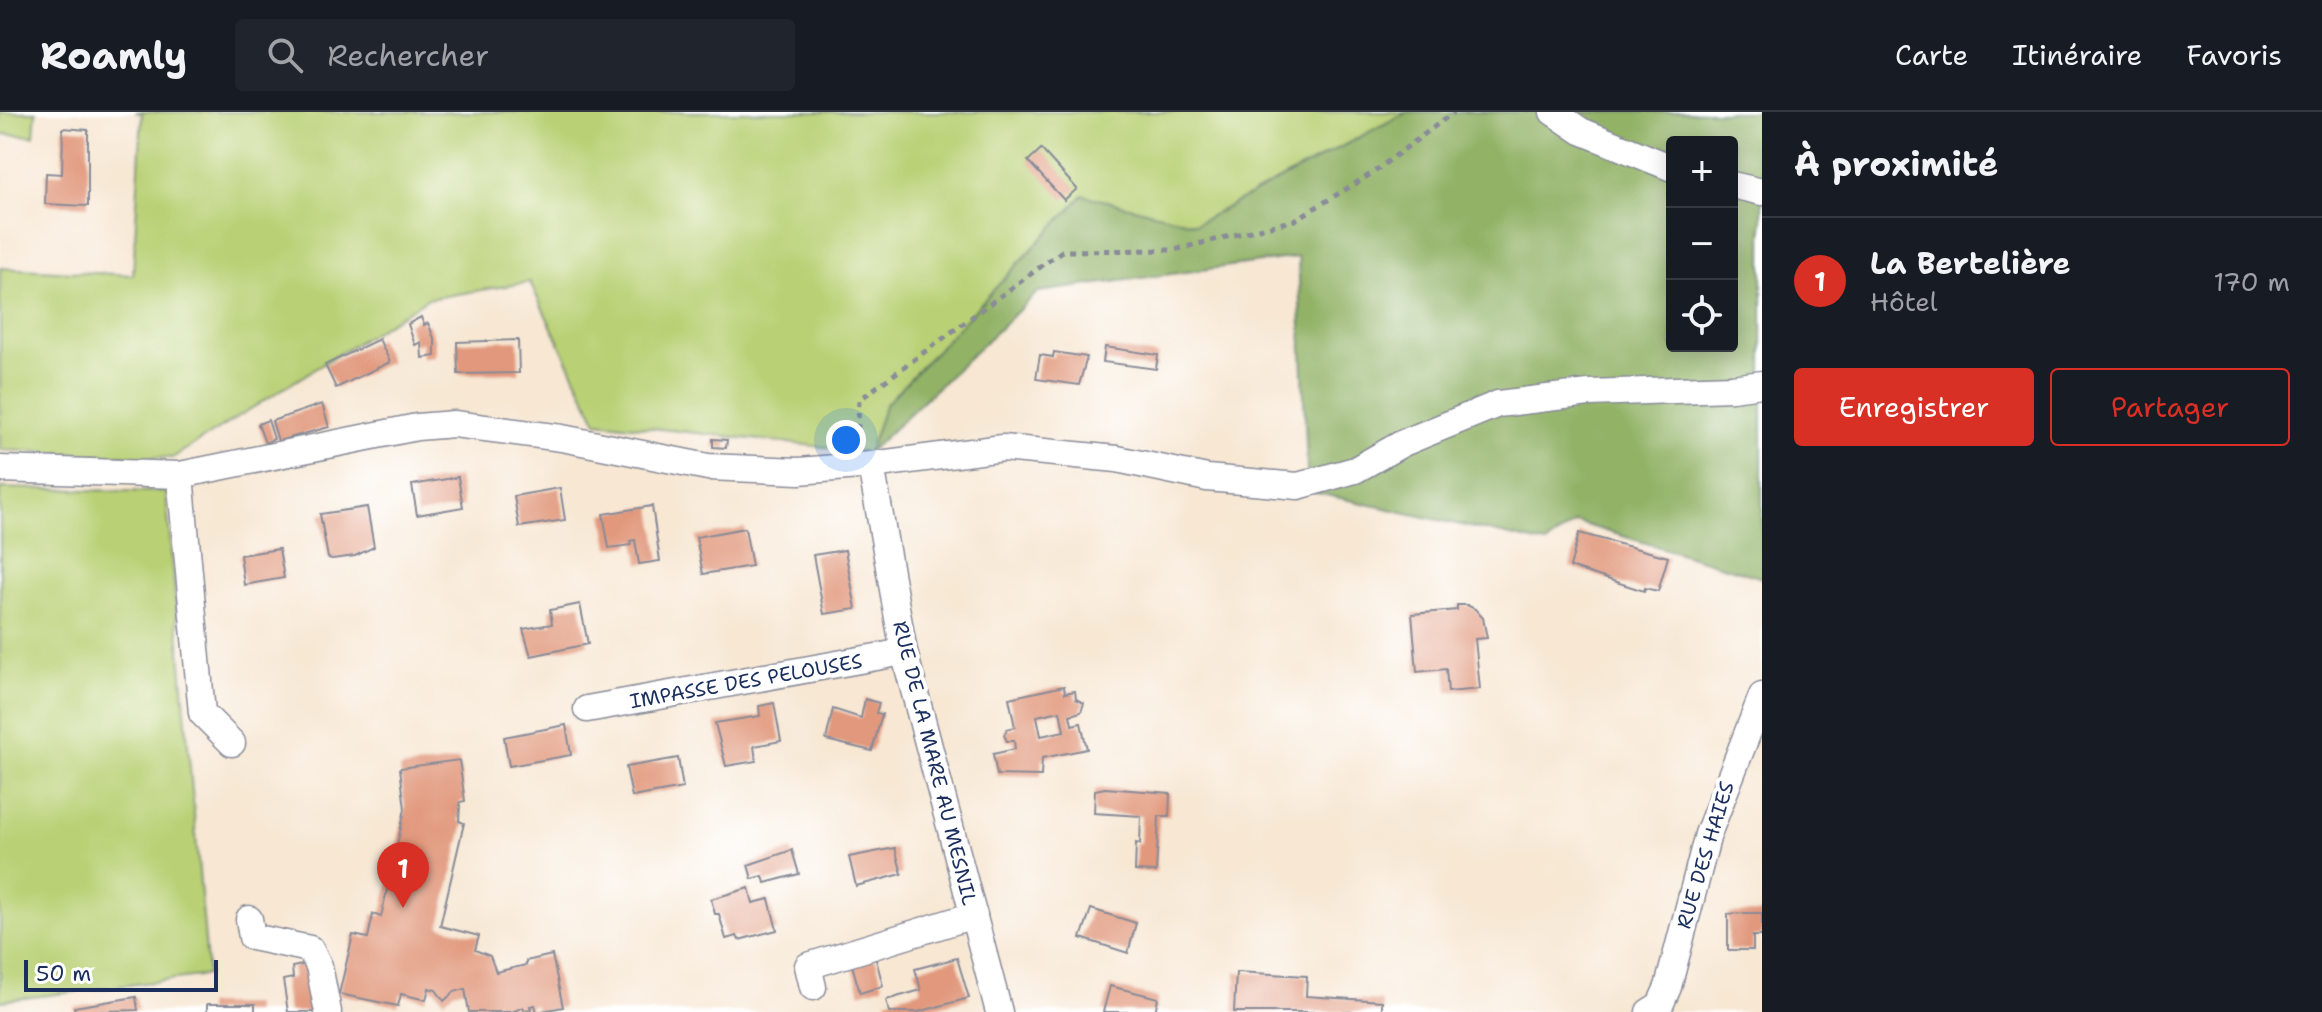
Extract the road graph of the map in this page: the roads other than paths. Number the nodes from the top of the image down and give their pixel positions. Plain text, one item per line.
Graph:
1 (1553, 112) edge
2 (1666, 166) edge
3 (1738, 186) edge
4 (1762, 192) edge
5 (1762, 384) edge
6 (864, 458) junction
7 (0, 469) edge
8 (180, 475) junction
9 (904, 652) junction
10 (1762, 696) edge
11 (587, 709) dead end
12 (232, 743) dead end
13 (974, 915) junction
14 (249, 919) dead end
15 (813, 987) dead end
16 (328, 1012) edge
17 (999, 1012) edge
18 (1649, 1012) edge

1 - 2 street
3 - 4 street
5 - 6 street
6 - 8 street
6 - 9 street, RUE DE LA MARE AU MESNIL
7 - 8 street
8 - 12 street
9 - 11 street, IMPASSE DES PELOUSES
9 - 13 street, RUE DE LA MARE AU MESNIL
10 - 18 street, RUE DES HAIES
13 - 15 street
13 - 17 street, RUE DE LA MARE AU MESNIL
14 - 16 street

